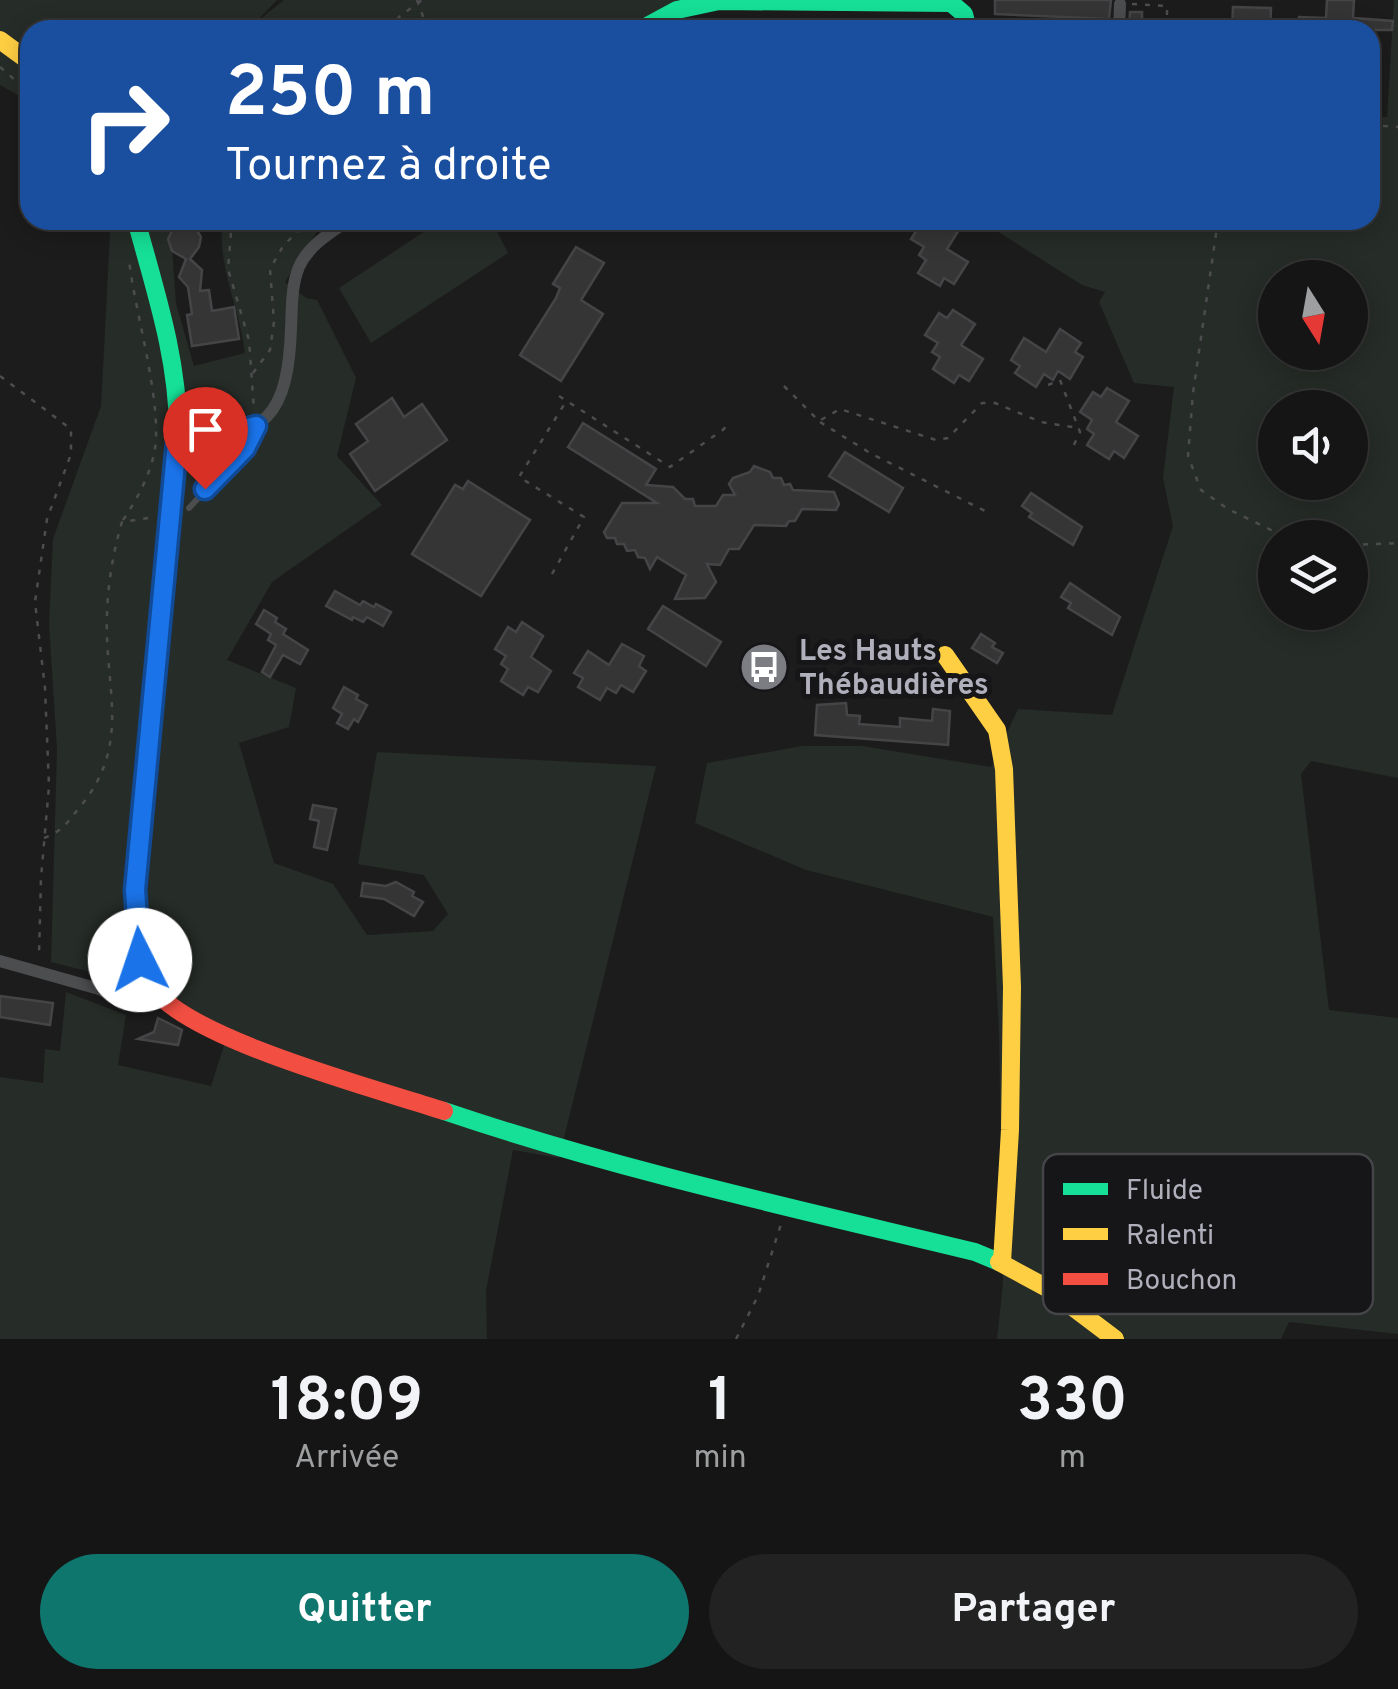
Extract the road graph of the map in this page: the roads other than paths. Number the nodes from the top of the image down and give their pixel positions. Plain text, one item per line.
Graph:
1 (1120, 4) road end
2 (655, 20) edge
3 (968, 20) edge
4 (1119, 20) edge
5 (139, 230) edge
6 (334, 230) edge
7 (256, 426) junction
8 (178, 431) junction
9 (189, 508) dead end
10 (945, 655) dead end
11 (0, 960) edge
12 (144, 972) junction
13 (100, 989) junction
14 (158, 994) junction
15 (1002, 1262) junction
16 (1043, 1286) edge
17 (1084, 1314) edge
18 (1116, 1339) edge

1 - 4 street
2 - 3 main road
5 - 8 main road
6 - 7 street
7 - 8 street
7 - 9 lane
8 - 12 main road
10 - 15 main road
11 - 13 street
12 - 13 street
12 - 14 main road
13 - 14 street
14 - 15 main road
15 - 16 main road
17 - 18 main road

